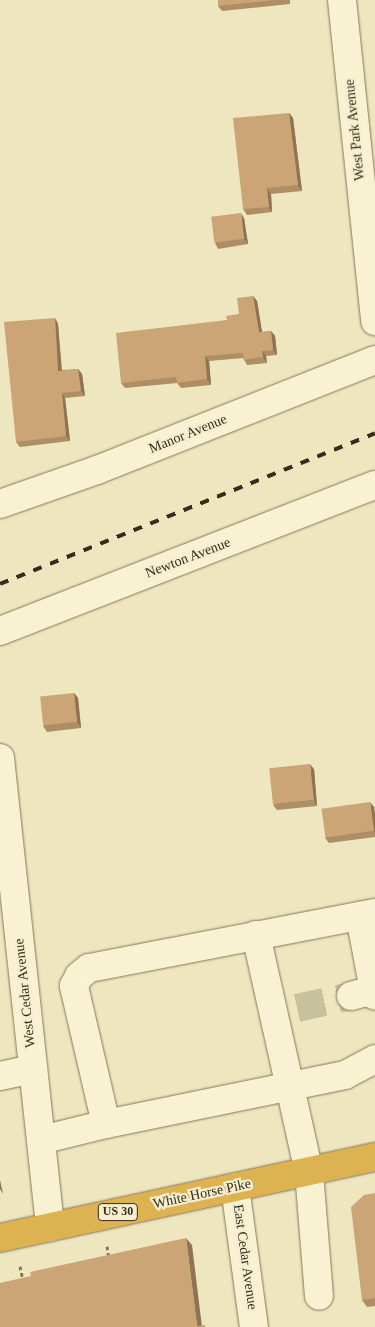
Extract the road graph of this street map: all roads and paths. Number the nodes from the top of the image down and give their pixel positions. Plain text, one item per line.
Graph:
1 (342, 0) edge
2 (375, 321) edge
3 (375, 360) edge
4 (375, 485) edge
5 (0, 504) edge
6 (0, 631) edge
7 (0, 758) edge
8 (368, 914) edge
9 (256, 935) junction
10 (367, 994) edge
11 (375, 1058) edge
12 (33, 1069) junction
13 (0, 1076) edge
14 (290, 1087) junction
15 (106, 1124) junction
16 (41, 1140) junction
17 (375, 1157) edge
18 (309, 1172) junction
19 (236, 1188) junction
20 (50, 1227) junction
21 (0, 1238) edge
22 (106, 1246) dead end
23 (110, 1264) edge
24 (20, 1266) dead end
25 (23, 1284) edge
26 (319, 1296) dead end
27 (254, 1327) edge

1 - 2 street, West Park Avenue
3 - 5 street, Manor Avenue
4 - 6 street, Newton Avenue
7 - 12 street, West Cedar Avenue
8 - 9 street
8 - 10 street
9 - 14 street
9 - 15 street
11 - 14 street
12 - 13 street
12 - 16 street, West Cedar Avenue
14 - 15 street
14 - 18 street
15 - 16 street
16 - 20 street, West Cedar Avenue
17 - 18 highway, White Horse Pike / US 30
18 - 19 highway, White Horse Pike / US 30
18 - 26 street
19 - 20 highway, White Horse Pike / US 30
19 - 27 street, East Cedar Avenue
20 - 21 highway, White Horse Pike / US 30
22 - 23 path
24 - 25 path

